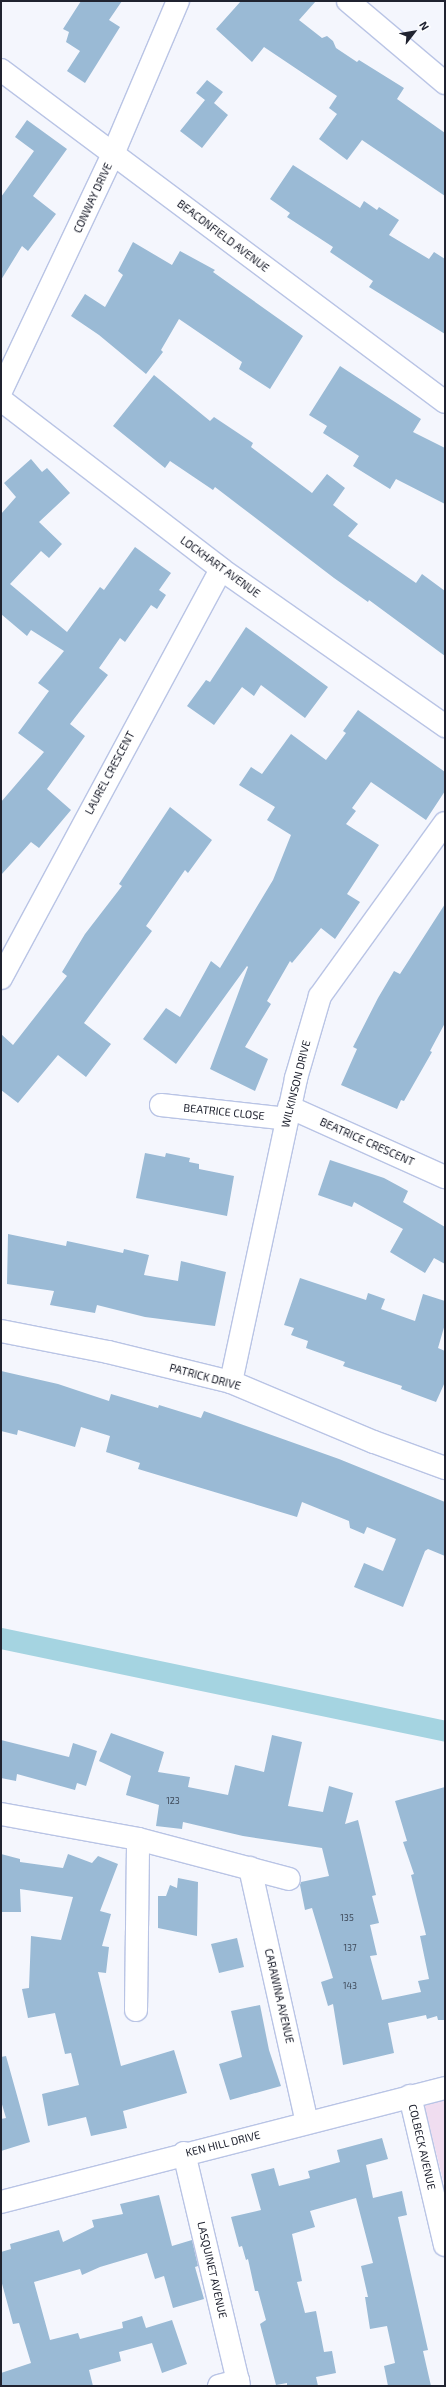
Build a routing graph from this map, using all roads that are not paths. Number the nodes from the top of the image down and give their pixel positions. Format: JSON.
{"nodes":[{"id":1,"x":178,"y":1,"type":"edge"},
{"id":2,"x":348,"y":1,"type":"edge"},
{"id":3,"x":1,"y":70,"type":"edge"},
{"id":4,"x":445,"y":83,"type":"edge"},
{"id":5,"x":113,"y":154,"type":"junction"},
{"id":6,"x":1,"y":391,"type":"edge"},
{"id":7,"x":1,"y":400,"type":"edge"},
{"id":8,"x":445,"y":402,"type":"edge"},
{"id":9,"x":221,"y":569,"type":"junction"},
{"id":10,"x":445,"y":726,"type":"edge"},
{"id":11,"x":445,"y":823,"type":"edge"},
{"id":12,"x":1,"y":978,"type":"edge"},
{"id":13,"x":161,"y":1105,"type":"dead end"},
{"id":14,"x":288,"y":1113,"type":"junction"},
{"id":15,"x":445,"y":1177,"type":"edge"},
{"id":16,"x":1,"y":1331,"type":"edge"},
{"id":17,"x":232,"y":1382,"type":"junction"},
{"id":18,"x":445,"y":1468,"type":"edge"},
{"id":19,"x":1,"y":1814,"type":"edge"},
{"id":20,"x":138,"y":1840,"type":"junction"},
{"id":21,"x":250,"y":1868,"type":"junction"},
{"id":22,"x":289,"y":1879,"type":"dead end"},
{"id":23,"x":136,"y":2010,"type":"dead end"},
{"id":24,"x":445,"y":2088,"type":"edge"},
{"id":25,"x":410,"y":2096,"type":"junction"},
{"id":26,"x":307,"y":2123,"type":"junction"},
{"id":27,"x":184,"y":2154,"type":"junction"},
{"id":28,"x":1,"y":2202,"type":"edge"},
{"id":29,"x":445,"y":2245,"type":"edge"},
{"id":30,"x":232,"y":2384,"type":"edge"}],
"edges":[{"from":1,"to":5,"type":"street","name":"CONWAY DRIVE"},
{"from":2,"to":4,"type":"street"},
{"from":3,"to":5,"type":"street","name":"BEACONFIELD AVENUE"},
{"from":5,"to":6,"type":"street","name":"CONWAY DRIVE"},
{"from":5,"to":8,"type":"street","name":"BEACONFIELD AVENUE"},
{"from":7,"to":9,"type":"street","name":"LOCKHART AVENUE"},
{"from":9,"to":10,"type":"street","name":"LOCKHART AVENUE"},
{"from":9,"to":12,"type":"street","name":"LAUREL CRESCENT"},
{"from":11,"to":14,"type":"street","name":"WILKINSON DRIVE"},
{"from":13,"to":14,"type":"street","name":"BEATRICE CLOSE"},
{"from":14,"to":15,"type":"street","name":"BEATRICE CRESCENT"},
{"from":14,"to":17,"type":"street","name":"WILKINSON DRIVE"},
{"from":16,"to":17,"type":"street","name":"PATRICK DRIVE"},
{"from":17,"to":18,"type":"street","name":"PATRICK DRIVE"},
{"from":19,"to":20,"type":"street"},
{"from":20,"to":21,"type":"street"},
{"from":20,"to":23,"type":"street"},
{"from":21,"to":22,"type":"street"},
{"from":21,"to":26,"type":"street","name":"CARAWINA AVENUE"},
{"from":24,"to":25,"type":"street","name":"KEN HILL DRIVE"},
{"from":25,"to":26,"type":"street","name":"KEN HILL DRIVE"},
{"from":25,"to":29,"type":"street","name":"COLBECK AVENUE"},
{"from":26,"to":27,"type":"street","name":"KEN HILL DRIVE"},
{"from":27,"to":28,"type":"street","name":"KEN HILL DRIVE"},
{"from":27,"to":30,"type":"street","name":"LASQUINET AVENUE"}]}
